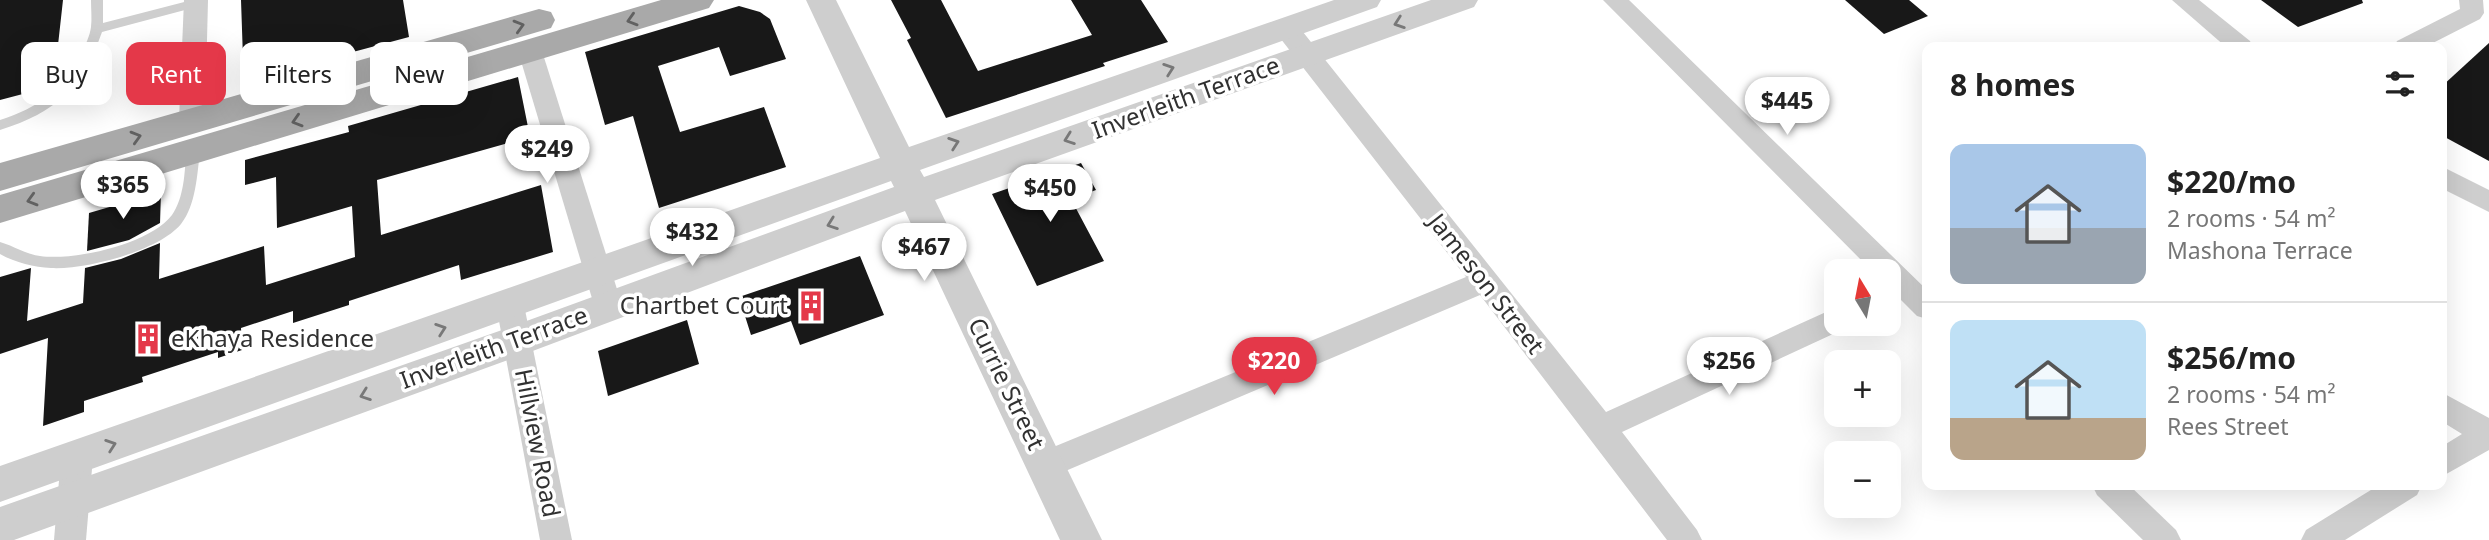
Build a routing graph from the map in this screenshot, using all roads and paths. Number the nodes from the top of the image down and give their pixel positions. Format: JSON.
{"nodes":[{"id":1,"x":97,"y":0,"type":"edge"},
{"id":2,"x":610,"y":0,"type":"edge"},
{"id":3,"x":698,"y":0,"type":"edge"},
{"id":4,"x":821,"y":0,"type":"edge"},
{"id":5,"x":1366,"y":0,"type":"edge"},
{"id":6,"x":1463,"y":0,"type":"edge"},
{"id":7,"x":1615,"y":0,"type":"edge"},
{"id":8,"x":2184,"y":0,"type":"edge"},
{"id":9,"x":196,"y":1,"type":"edge"},
{"id":10,"x":2471,"y":9,"type":"edge"},
{"id":11,"x":97,"y":29,"type":"junction"},
{"id":12,"x":1296,"y":41,"type":"junction"},
{"id":13,"x":2235,"y":42,"type":"edge"},
{"id":14,"x":2415,"y":42,"type":"edge"},
{"id":15,"x":530,"y":51,"type":"junction"},
{"id":16,"x":0,"y":125,"type":"edge"},
{"id":17,"x":192,"y":136,"type":"junction"},
{"id":18,"x":0,"y":177,"type":"edge"},
{"id":19,"x":906,"y":179,"type":"junction"},
{"id":20,"x":2447,"y":179,"type":"edge"},
{"id":21,"x":2489,"y":202,"type":"edge"},
{"id":22,"x":0,"y":209,"type":"edge"},
{"id":23,"x":0,"y":247,"type":"edge"},
{"id":24,"x":1483,"y":282,"type":"junction"},
{"id":25,"x":1907,"y":287,"type":"edge"},
{"id":26,"x":603,"y":288,"type":"junction"},
{"id":27,"x":1922,"y":303,"type":"edge"},
{"id":28,"x":510,"y":305,"type":"junction"},
{"id":29,"x":1824,"y":326,"type":"edge"},
{"id":30,"x":516,"y":341,"type":"junction"},
{"id":31,"x":2447,"y":409,"type":"edge"},
{"id":32,"x":1601,"y":428,"type":"junction"},
{"id":33,"x":2489,"y":434,"type":"edge"},
{"id":34,"x":77,"y":457,"type":"junction"},
{"id":35,"x":2447,"y":459,"type":"edge"},
{"id":36,"x":1045,"y":465,"type":"junction"},
{"id":37,"x":0,"y":484,"type":"edge"},
{"id":38,"x":2113,"y":490,"type":"edge"},
{"id":39,"x":2398,"y":490,"type":"edge"},
{"id":40,"x":72,"y":500,"type":"junction"},
{"id":41,"x":0,"y":526,"type":"edge"},
{"id":42,"x":70,"y":540,"type":"edge"},
{"id":43,"x":556,"y":540,"type":"edge"},
{"id":44,"x":1081,"y":540,"type":"edge"},
{"id":45,"x":1686,"y":540,"type":"edge"},
{"id":46,"x":2165,"y":540,"type":"edge"},
{"id":47,"x":2317,"y":540,"type":"edge"}],
"edges":[{"from":1,"to":11,"type":"lane"},
{"from":17,"to":2,"type":"main road","one_way":true},
{"from":3,"to":15,"type":"main road","one_way":true},
{"from":4,"to":19,"type":"street","name":"Currie Street"},
{"from":5,"to":12,"type":"street","name":"Inverleith Terrace"},
{"from":6,"to":12,"type":"street","name":"Inverleith Terrace","one_way":true},
{"from":7,"to":25,"type":"street"},
{"from":8,"to":13,"type":"street"},
{"from":9,"to":11,"type":"lane"},
{"from":9,"to":17,"type":"street"},
{"from":10,"to":14,"type":"street"},
{"from":11,"to":16,"type":"lane"},
{"from":12,"to":19,"type":"street","name":"Inverleith Terrace"},
{"from":12,"to":24,"type":"street","name":"Jameson Street"},
{"from":15,"to":17,"type":"main road","one_way":true},
{"from":15,"to":26,"type":"street"},
{"from":18,"to":17,"type":"main road","one_way":true},
{"from":17,"to":22,"type":"main road","one_way":true},
{"from":17,"to":23,"type":"lane"},
{"from":19,"to":26,"type":"street","name":"Inverleith Terrace"},
{"from":19,"to":36,"type":"street","name":"Currie Street"},
{"from":20,"to":21,"type":"street"},
{"from":24,"to":32,"type":"street","name":"Jameson Street"},
{"from":24,"to":36,"type":"street"},
{"from":25,"to":27,"type":"street"},
{"from":26,"to":28,"type":"street","name":"Inverleith Terrace"},
{"from":26,"to":30,"type":"street","name":"Inverleith Terrace"},
{"from":28,"to":30,"type":"street","name":"Hillview Road"},
{"from":34,"to":28,"type":"street","name":"Inverleith Terrace","one_way":true},
{"from":29,"to":32,"type":"street"},
{"from":30,"to":40,"type":"street","name":"Inverleith Terrace","one_way":true},
{"from":30,"to":43,"type":"street","name":"Hillview Road"},
{"from":31,"to":33,"type":"street"},
{"from":32,"to":45,"type":"street","name":"Jameson Street"},
{"from":33,"to":35,"type":"street"},
{"from":34,"to":37,"type":"street","name":"Inverleith Terrace"},
{"from":34,"to":40,"type":"street"},
{"from":36,"to":44,"type":"street","name":"Currie Street"},
{"from":38,"to":46,"type":"street"},
{"from":39,"to":47,"type":"street"},
{"from":40,"to":41,"type":"street","name":"Inverleith Terrace"},
{"from":40,"to":42,"type":"street"}]}
